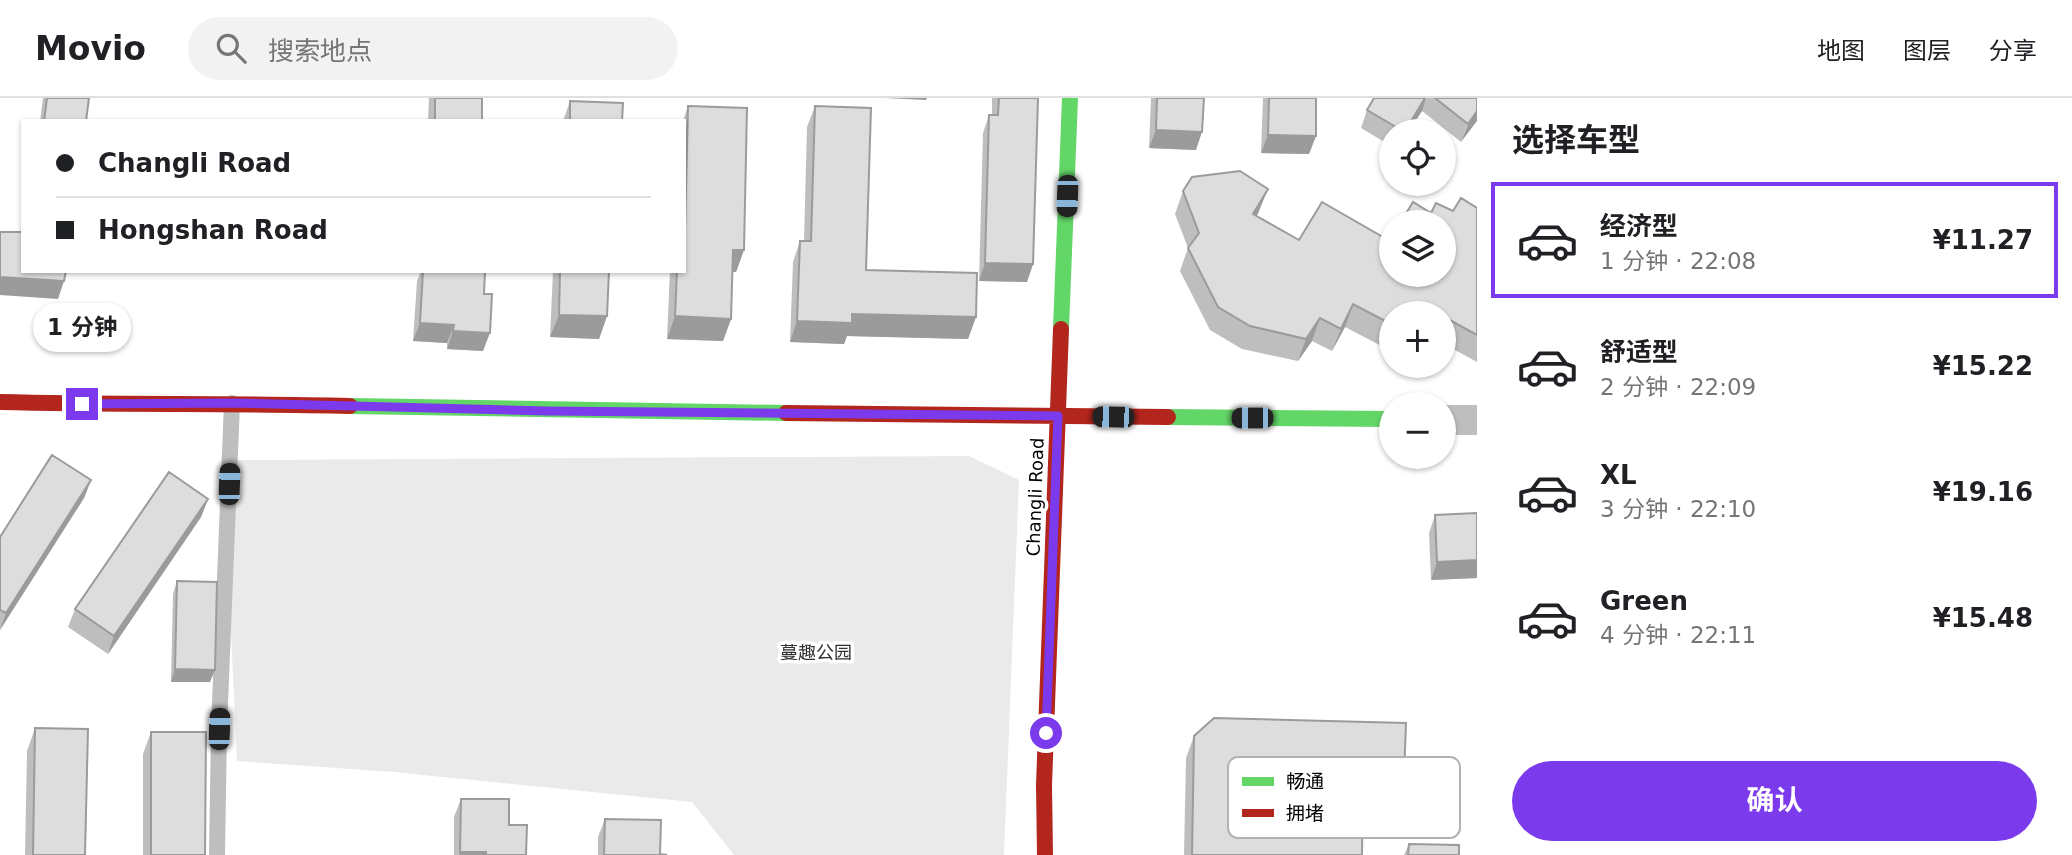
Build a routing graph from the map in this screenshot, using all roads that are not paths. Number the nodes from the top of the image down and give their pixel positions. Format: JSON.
{"nodes":[{"id":1,"x":1070,"y":98,"type":"edge"},
{"id":2,"x":0,"y":402,"type":"edge"},
{"id":3,"x":232,"y":403,"type":"junction"},
{"id":4,"x":1058,"y":416,"type":"junction"},
{"id":5,"x":1379,"y":419,"type":"edge"},
{"id":6,"x":1456,"y":420,"type":"edge"},
{"id":7,"x":1477,"y":420,"type":"edge"},
{"id":8,"x":217,"y":855,"type":"edge"},
{"id":9,"x":1045,"y":855,"type":"edge"}],
"edges":[{"from":1,"to":4,"type":"street","name":"Changli Road"},
{"from":2,"to":3,"type":"street"},
{"from":3,"to":4,"type":"street"},
{"from":3,"to":8,"type":"lane"},
{"from":4,"to":5,"type":"street"},
{"from":4,"to":9,"type":"street","name":"Changli Road"},
{"from":6,"to":7,"type":"street"}]}
